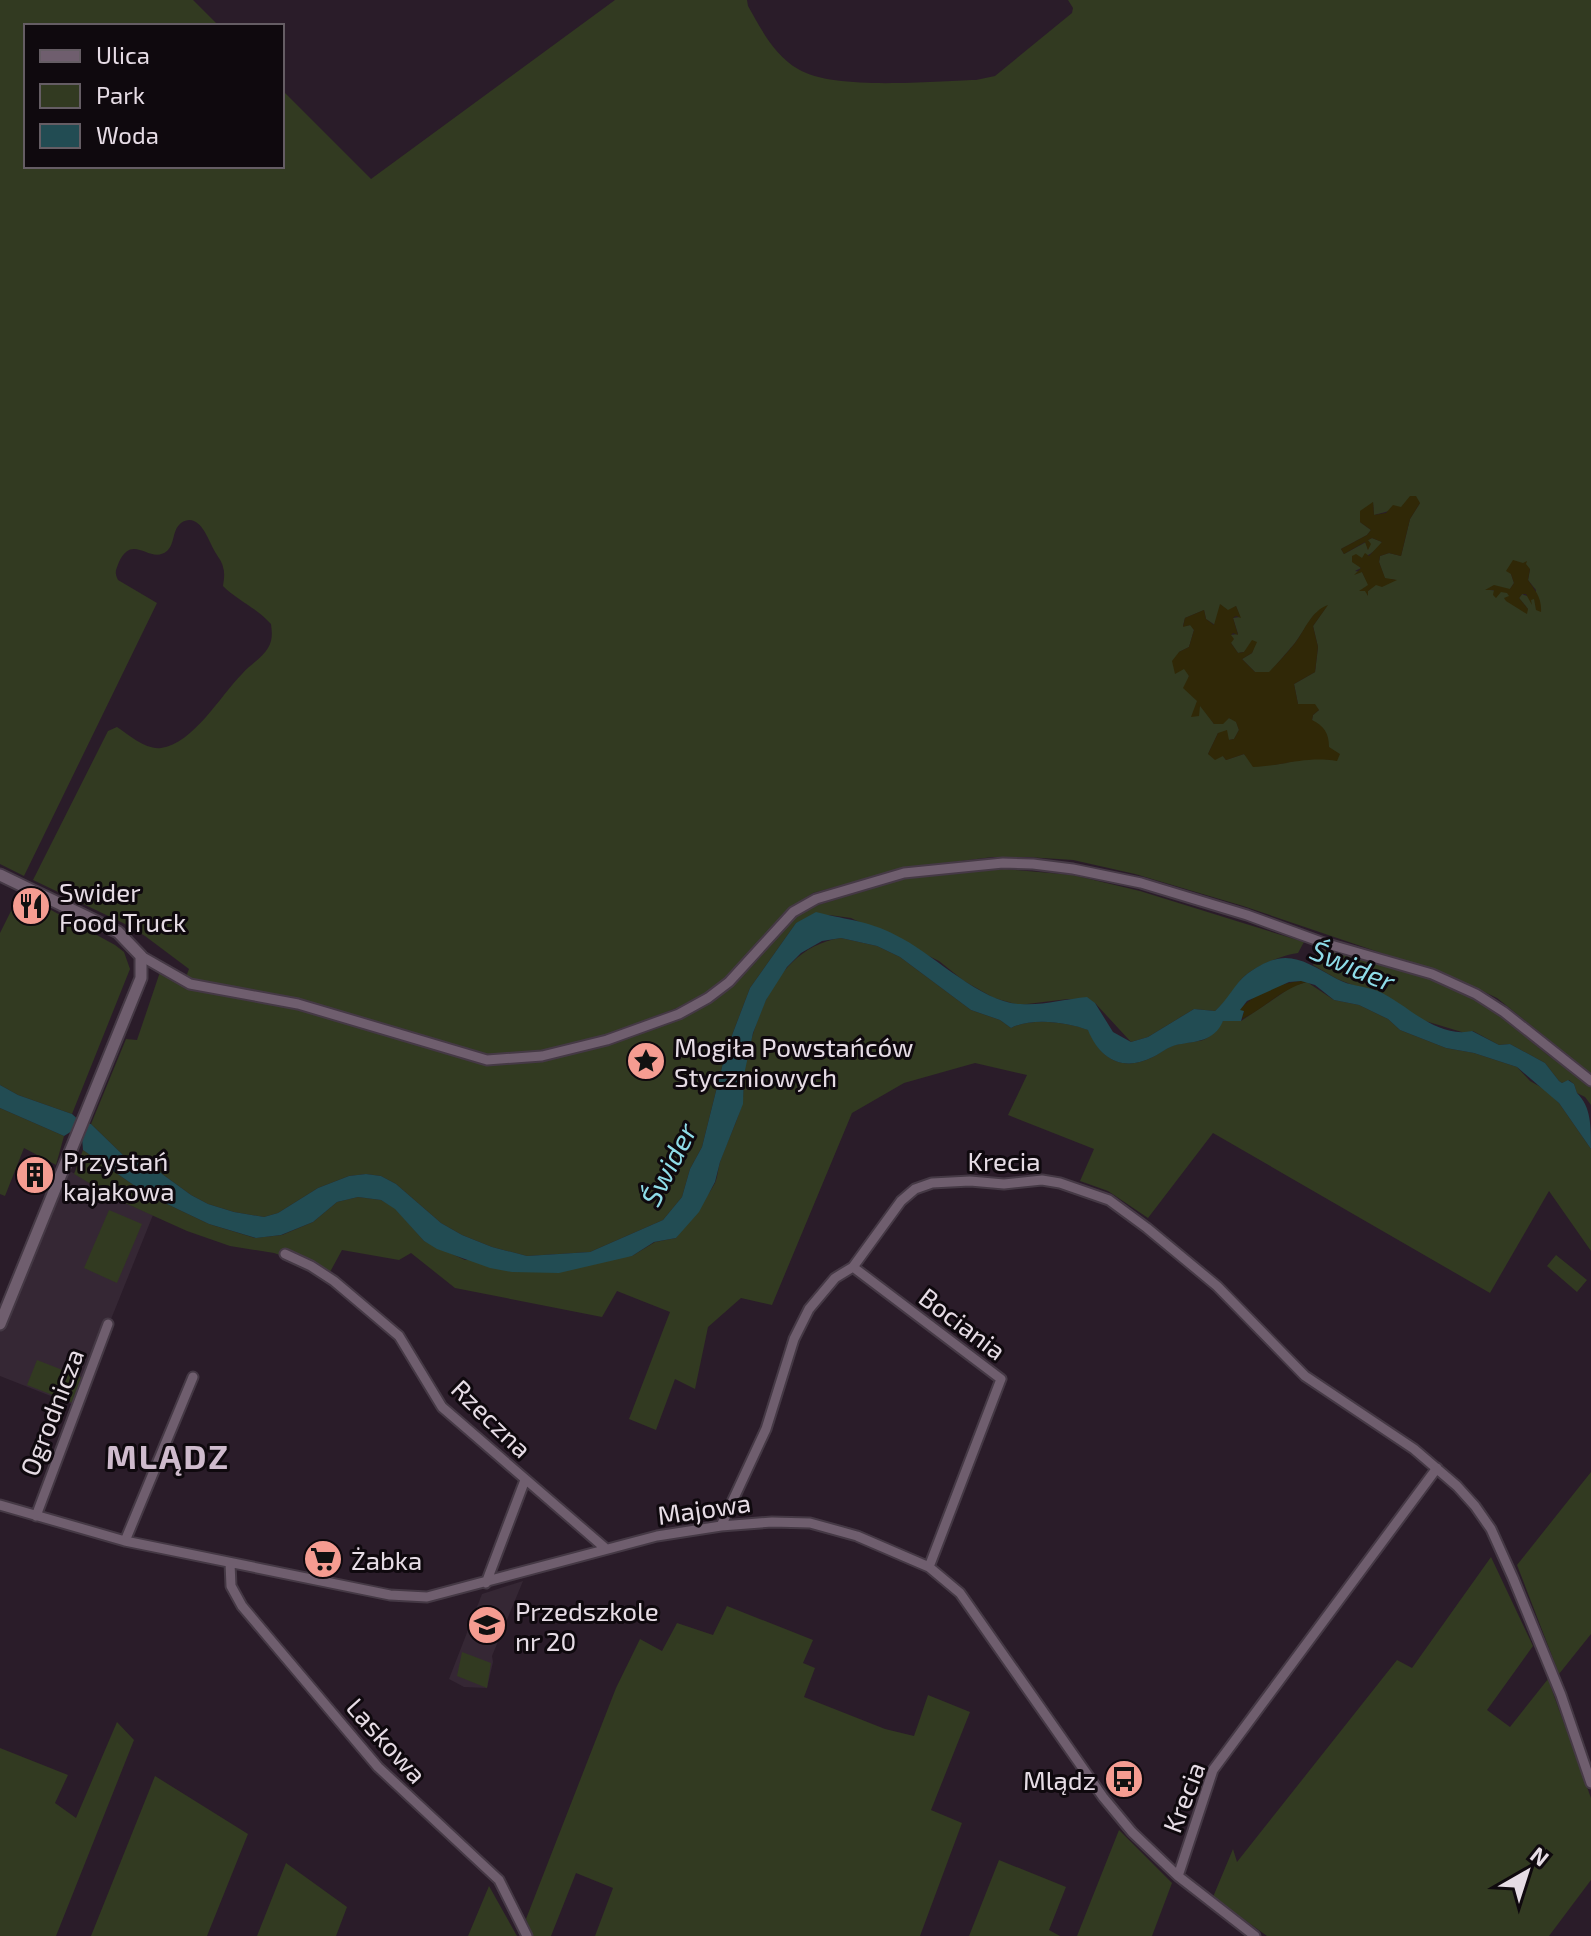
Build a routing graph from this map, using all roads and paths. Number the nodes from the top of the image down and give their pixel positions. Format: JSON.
{"nodes":[{"id":1,"x":0,"y":875,"type":"edge"},
{"id":2,"x":141,"y":956,"type":"junction"},
{"id":3,"x":1591,"y":1081,"type":"edge"},
{"id":4,"x":285,"y":1254,"type":"dead end"},
{"id":5,"x":853,"y":1267,"type":"junction"},
{"id":6,"x":0,"y":1324,"type":"edge"},
{"id":7,"x":108,"y":1324,"type":"dead end"},
{"id":8,"x":193,"y":1377,"type":"dead end"},
{"id":9,"x":1437,"y":1468,"type":"junction"},
{"id":10,"x":525,"y":1480,"type":"junction"},
{"id":11,"x":0,"y":1505,"type":"edge"},
{"id":12,"x":36,"y":1516,"type":"junction"},
{"id":13,"x":721,"y":1526,"type":"junction"},
{"id":14,"x":125,"y":1541,"type":"junction"},
{"id":15,"x":605,"y":1548,"type":"junction"},
{"id":16,"x":230,"y":1563,"type":"junction"},
{"id":17,"x":929,"y":1567,"type":"junction"},
{"id":18,"x":486,"y":1583,"type":"junction"},
{"id":19,"x":1591,"y":1783,"type":"edge"},
{"id":20,"x":1178,"y":1876,"type":"junction"},
{"id":21,"x":527,"y":1936,"type":"edge"},
{"id":22,"x":1255,"y":1936,"type":"edge"}],
"edges":[{"from":1,"to":2,"type":"street"},
{"from":2,"to":3,"type":"street"},
{"from":2,"to":6,"type":"street"},
{"from":4,"to":10,"type":"street","name":"Rzeczna"},
{"from":5,"to":9,"type":"street","name":"Krecia"},
{"from":5,"to":13,"type":"street","name":"Krecia"},
{"from":5,"to":17,"type":"street","name":"Bociania"},
{"from":7,"to":12,"type":"street","name":"Ogrodnicza"},
{"from":8,"to":14,"type":"street"},
{"from":9,"to":19,"type":"street","name":"Krecia"},
{"from":9,"to":20,"type":"street","name":"Krecia"},
{"from":10,"to":15,"type":"street","name":"Rzeczna"},
{"from":10,"to":18,"type":"street"},
{"from":11,"to":12,"type":"street","name":"Majowa"},
{"from":12,"to":14,"type":"street","name":"Majowa"},
{"from":13,"to":15,"type":"street","name":"Majowa"},
{"from":13,"to":17,"type":"street","name":"Majowa"},
{"from":14,"to":16,"type":"street","name":"Majowa"},
{"from":15,"to":18,"type":"street","name":"Majowa"},
{"from":16,"to":18,"type":"street","name":"Majowa"},
{"from":16,"to":21,"type":"street","name":"Laskowa"},
{"from":17,"to":20,"type":"street","name":"Majowa"},
{"from":20,"to":22,"type":"street","name":"Majowa"}]}
